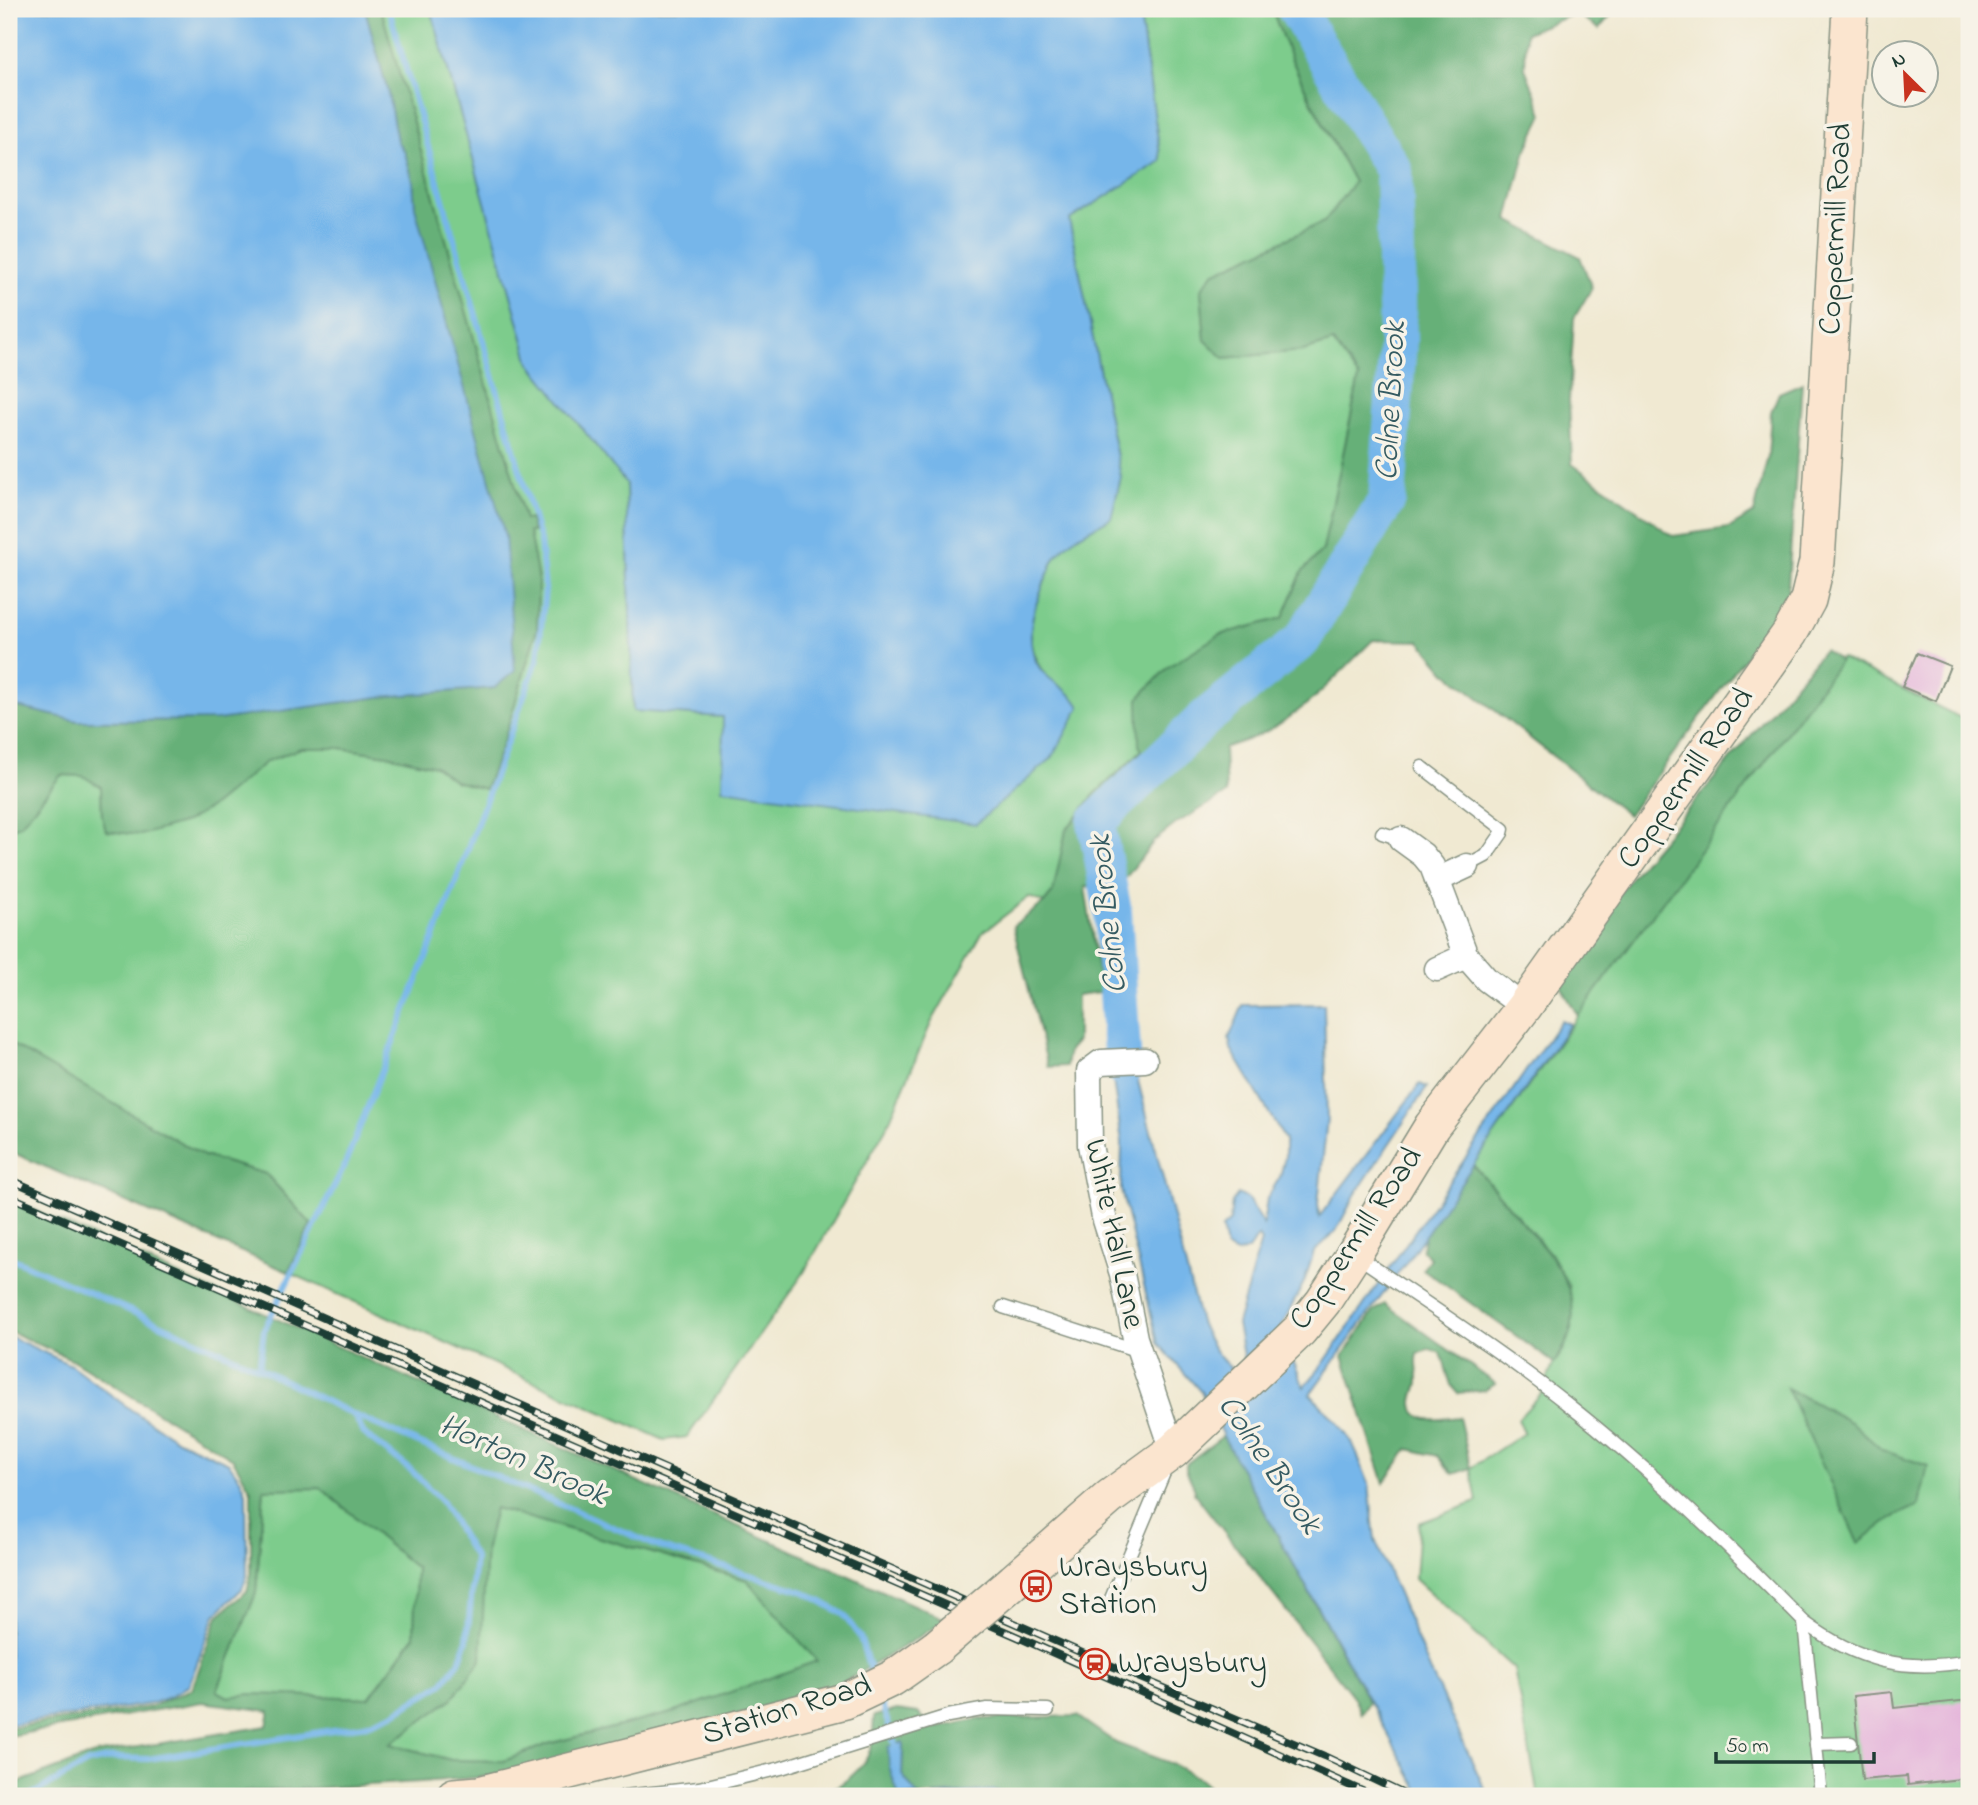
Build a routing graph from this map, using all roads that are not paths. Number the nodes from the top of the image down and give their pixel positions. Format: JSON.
{"nodes":[{"id":1,"x":1850,"y":9,"type":"edge"},
{"id":2,"x":1422,"y":767,"type":"dead end"},
{"id":3,"x":1392,"y":836,"type":"dead end"},
{"id":4,"x":1467,"y":866,"type":"joint"},
{"id":5,"x":1437,"y":880,"type":"junction"},
{"id":6,"x":1466,"y":956,"type":"junction"},
{"id":7,"x":1437,"y":969,"type":"dead end"},
{"id":8,"x":1524,"y":1007,"type":"junction"},
{"id":9,"x":1145,"y":1060,"type":"dead end"},
{"id":10,"x":1366,"y":1263,"type":"junction"},
{"id":11,"x":1003,"y":1307,"type":"dead end"},
{"id":12,"x":1139,"y":1351,"type":"junction"},
{"id":13,"x":1203,"y":1424,"type":"joint"},
{"id":14,"x":1173,"y":1451,"type":"junction"},
{"id":15,"x":1110,"y":1601,"type":"dead end"},
{"id":16,"x":1804,"y":1622,"type":"junction"},
{"id":17,"x":1969,"y":1661,"type":"edge"},
{"id":18,"x":1048,"y":1710,"type":"dead end"},
{"id":19,"x":1851,"y":1743,"type":"dead end"},
{"id":20,"x":1816,"y":1744,"type":"junction"},
{"id":21,"x":473,"y":1795,"type":"edge"},
{"id":22,"x":624,"y":1796,"type":"edge"},
{"id":23,"x":1821,"y":1796,"type":"edge"}],
"edges":[{"from":1,"to":8,"type":"street","name":"Coppermill Road"},
{"from":2,"to":4,"type":"lane"},
{"from":3,"to":5,"type":"street"},
{"from":4,"to":5,"type":"street"},
{"from":5,"to":6,"type":"street"},
{"from":6,"to":7,"type":"street"},
{"from":6,"to":8,"type":"street"},
{"from":8,"to":10,"type":"street","name":"Coppermill Road"},
{"from":9,"to":12,"type":"street","name":"White Hall Lane"},
{"from":10,"to":13,"type":"street","name":"Coppermill Road"},
{"from":10,"to":16,"type":"lane"},
{"from":11,"to":12,"type":"lane"},
{"from":12,"to":14,"type":"street","name":"White Hall Lane"},
{"from":13,"to":14,"type":"street","name":"Station Road"},
{"from":14,"to":15,"type":"lane"},
{"from":14,"to":21,"type":"street","name":"Station Road","bridge":true},
{"from":16,"to":17,"type":"lane"},
{"from":16,"to":20,"type":"lane"},
{"from":18,"to":22,"type":"lane"},
{"from":19,"to":20,"type":"lane"},
{"from":20,"to":23,"type":"lane"}]}
